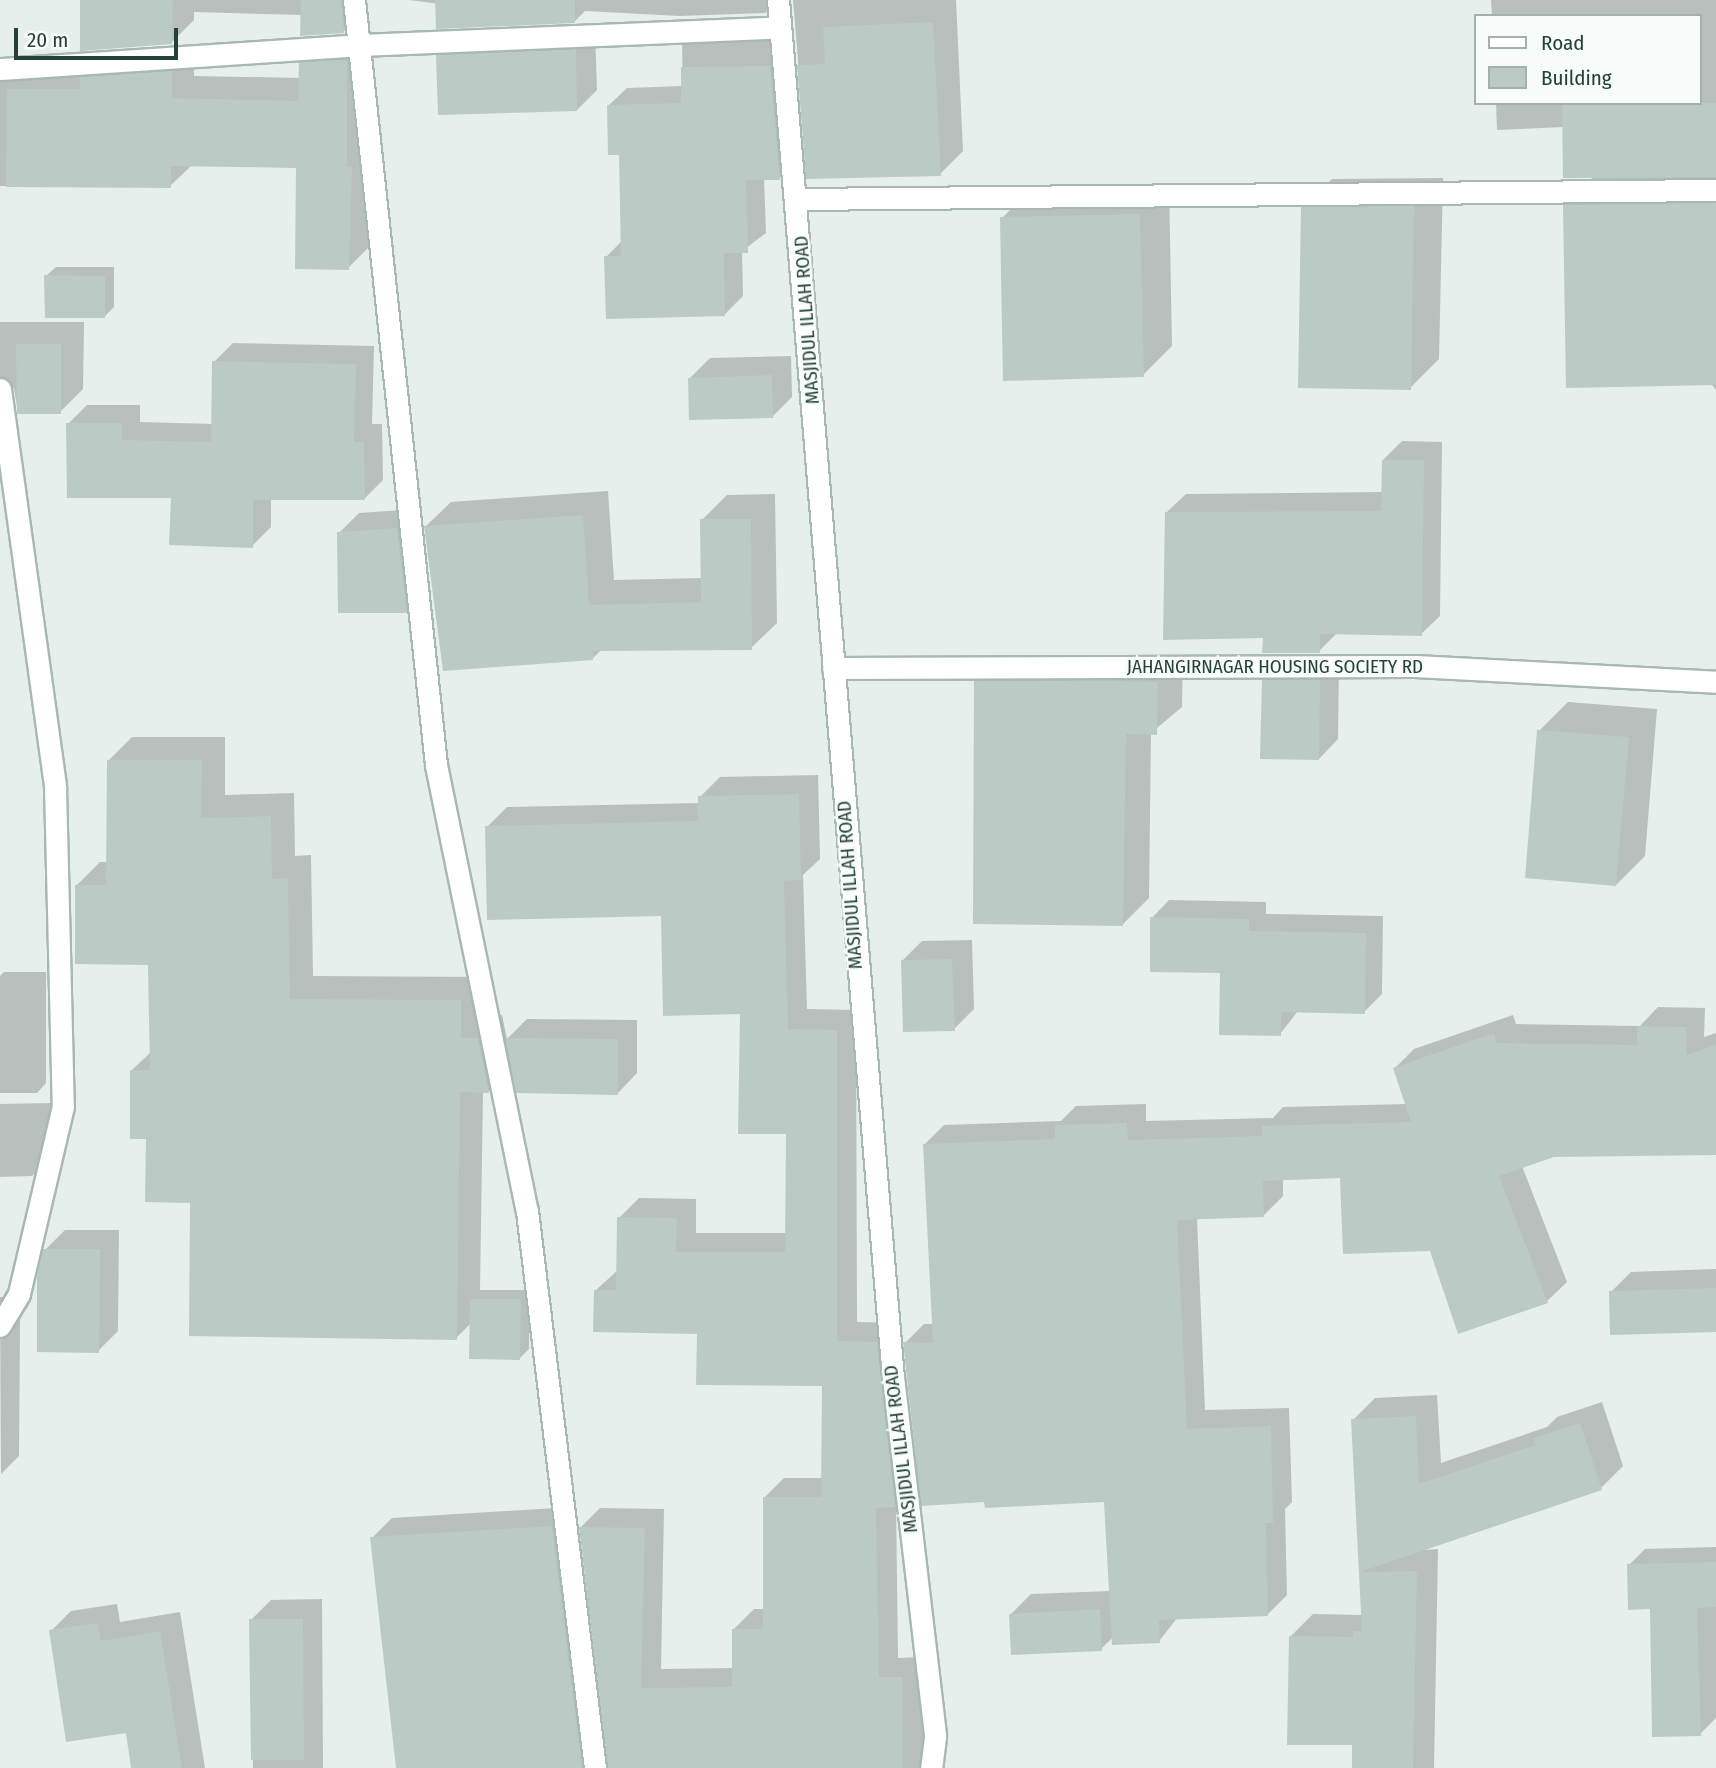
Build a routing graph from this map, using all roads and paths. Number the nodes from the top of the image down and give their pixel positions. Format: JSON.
{"nodes":[{"id":1,"x":354,"y":0,"type":"edge"},
{"id":2,"x":778,"y":0,"type":"edge"},
{"id":3,"x":780,"y":27,"type":"junction"},
{"id":4,"x":359,"y":45,"type":"junction"},
{"id":5,"x":0,"y":69,"type":"edge"},
{"id":6,"x":1716,"y":190,"type":"edge"},
{"id":7,"x":797,"y":199,"type":"junction"},
{"id":8,"x":0,"y":389,"type":"edge"},
{"id":9,"x":833,"y":668,"type":"junction"},
{"id":10,"x":1716,"y":682,"type":"edge"},
{"id":11,"x":0,"y":1326,"type":"edge"},
{"id":12,"x":595,"y":1768,"type":"edge"},
{"id":13,"x":931,"y":1768,"type":"edge"}],
"edges":[{"from":1,"to":4,"type":"street"},
{"from":2,"to":3,"type":"street","name":"MASJIDUL ILLAH ROAD"},
{"from":3,"to":4,"type":"street"},
{"from":3,"to":7,"type":"street","name":"MASJIDUL ILLAH ROAD"},
{"from":4,"to":5,"type":"street"},
{"from":4,"to":12,"type":"street"},
{"from":6,"to":7,"type":"street"},
{"from":7,"to":9,"type":"street","name":"MASJIDUL ILLAH ROAD"},
{"from":8,"to":11,"type":"street"},
{"from":9,"to":10,"type":"street","name":"JAHANGIRNAGAR HOUSING SOCIETY RD"},
{"from":9,"to":13,"type":"street","name":"MASJIDUL ILLAH ROAD"}]}
